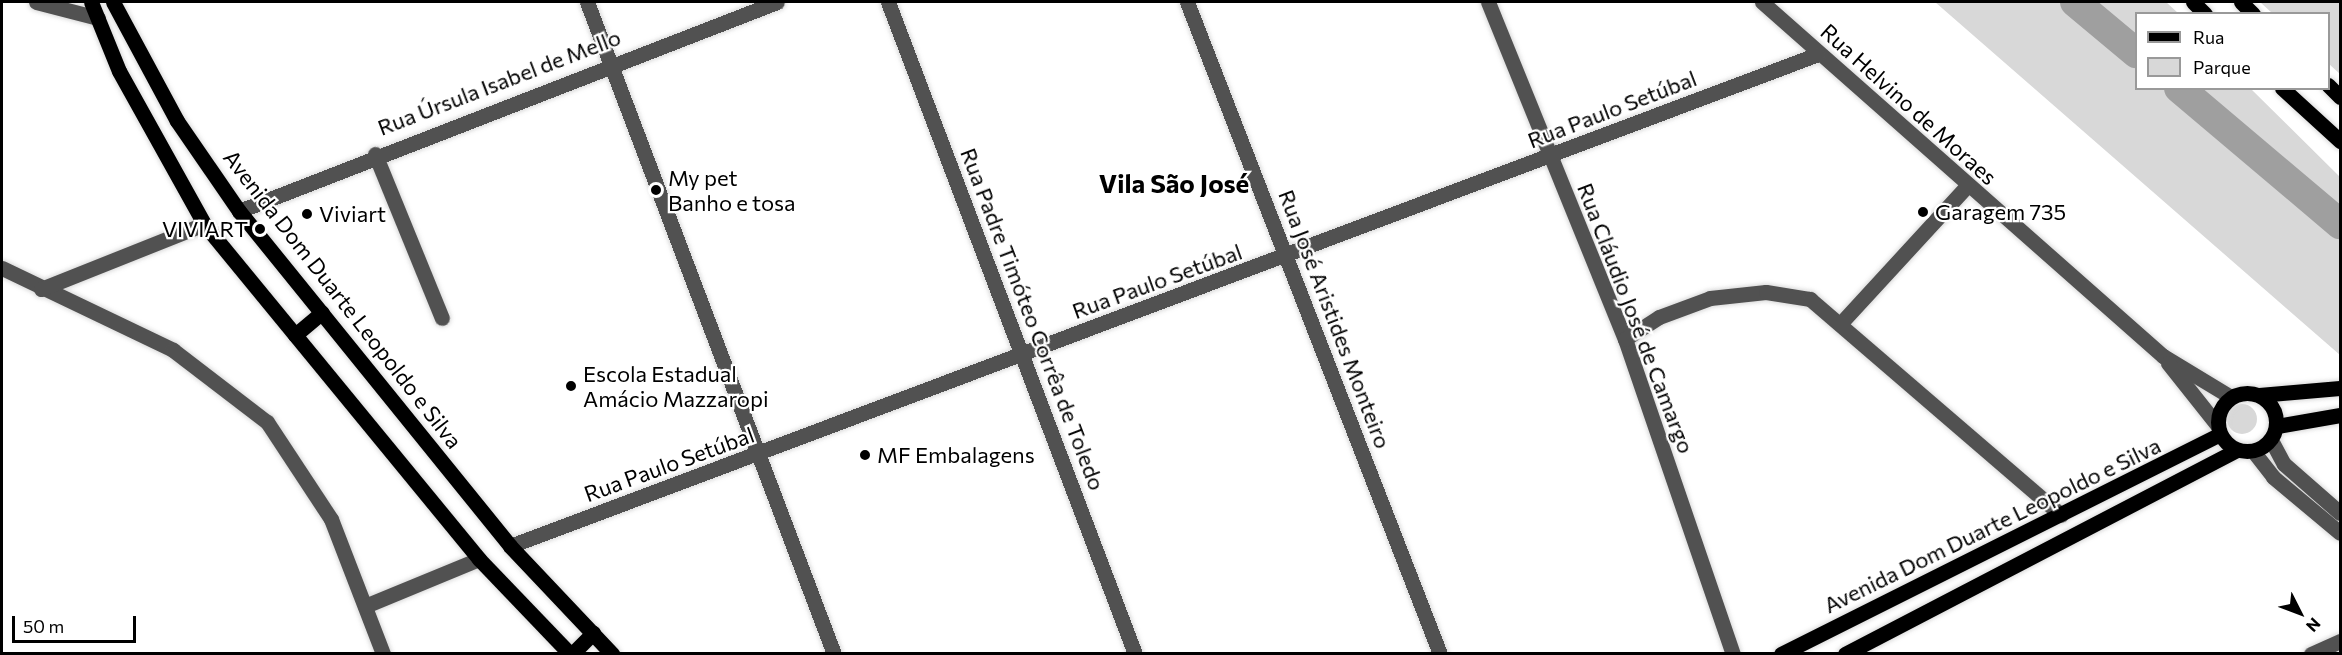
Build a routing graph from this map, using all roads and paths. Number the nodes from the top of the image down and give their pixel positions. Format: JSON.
{"nodes":[{"id":1,"x":36,"y":2,"type":"edge"},
{"id":2,"x":91,"y":2,"type":"edge"},
{"id":3,"x":587,"y":2,"type":"edge"},
{"id":4,"x":777,"y":2,"type":"edge"},
{"id":5,"x":888,"y":2,"type":"edge"},
{"id":6,"x":1187,"y":2,"type":"edge"},
{"id":7,"x":1488,"y":2,"type":"edge"},
{"id":8,"x":1762,"y":2,"type":"edge"},
{"id":9,"x":115,"y":3,"type":"edge"},
{"id":10,"x":98,"y":18,"type":"junction"},
{"id":11,"x":1818,"y":54,"type":"junction"},
{"id":12,"x":610,"y":63,"type":"junction"},
{"id":13,"x":2284,"y":90,"type":"edge"},
{"id":14,"x":177,"y":121,"type":"junction"},
{"id":15,"x":153,"y":134,"type":"junction"},
{"id":16,"x":2340,"y":141,"type":"edge"},
{"id":17,"x":375,"y":154,"type":"junction"},
{"id":18,"x":1550,"y":156,"type":"junction"},
{"id":19,"x":1966,"y":186,"type":"junction"},
{"id":20,"x":239,"y":211,"type":"junction"},
{"id":21,"x":204,"y":224,"type":"junction"},
{"id":22,"x":1287,"y":257,"type":"junction"},
{"id":23,"x":2,"y":268,"type":"edge"},
{"id":24,"x":41,"y":289,"type":"junction"},
{"id":25,"x":321,"y":312,"type":"junction"},
{"id":26,"x":442,"y":318,"type":"dead end"},
{"id":27,"x":1840,"y":324,"type":"junction"},
{"id":28,"x":295,"y":335,"type":"junction"},
{"id":29,"x":1625,"y":339,"type":"junction"},
{"id":30,"x":1023,"y":355,"type":"junction"},
{"id":31,"x":2163,"y":356,"type":"junction"},
{"id":32,"x":2340,"y":388,"type":"edge"},
{"id":33,"x":2259,"y":395,"type":"junction"},
{"id":34,"x":2231,"y":397,"type":"junction"},
{"id":35,"x":2340,"y":415,"type":"edge"},
{"id":36,"x":2219,"y":430,"type":"junction"},
{"id":37,"x":2274,"y":433,"type":"junction"},
{"id":38,"x":2237,"y":450,"type":"junction"},
{"id":39,"x":2253,"y":451,"type":"junction"},
{"id":40,"x":758,"y":456,"type":"junction"},
{"id":41,"x":2340,"y":513,"type":"edge"},
{"id":42,"x":2061,"y":515,"type":"junction"},
{"id":43,"x":2340,"y":532,"type":"edge"},
{"id":44,"x":2072,"y":537,"type":"junction"},
{"id":45,"x":510,"y":546,"type":"junction"},
{"id":46,"x":479,"y":559,"type":"junction"},
{"id":47,"x":365,"y":606,"type":"junction"},
{"id":48,"x":593,"y":633,"type":"junction"},
{"id":49,"x":2340,"y":641,"type":"edge"},
{"id":50,"x":383,"y":654,"type":"edge"},
{"id":51,"x":571,"y":654,"type":"edge"},
{"id":52,"x":612,"y":654,"type":"edge"},
{"id":53,"x":834,"y":654,"type":"edge"},
{"id":54,"x":1135,"y":654,"type":"edge"},
{"id":55,"x":1440,"y":654,"type":"edge"},
{"id":56,"x":1733,"y":654,"type":"edge"},
{"id":57,"x":1781,"y":654,"type":"edge"},
{"id":58,"x":1845,"y":654,"type":"edge"},
{"id":59,"x":2311,"y":654,"type":"edge"}],
"edges":[{"from":1,"to":10,"type":"street"},
{"from":2,"to":10,"type":"main road"},
{"from":3,"to":12,"type":"street"},
{"from":4,"to":12,"type":"street","name":"Rua Úrsula Isabel de Mello"},
{"from":5,"to":30,"type":"street","name":"Rua Padre Timóteo Corrêa de Toledo"},
{"from":6,"to":22,"type":"street","name":"Rua José Aristides Monteiro"},
{"from":7,"to":18,"type":"street","name":"Rua Cláudio José de Camargo"},
{"from":8,"to":11,"type":"street","name":"Rua Helvino de Moraes"},
{"from":9,"to":14,"type":"main road","name":"Avenida Dom Duarte Leopoldo e Silva"},
{"from":10,"to":15,"type":"main road"},
{"from":11,"to":18,"type":"street","name":"Rua Paulo Setúbal"},
{"from":11,"to":19,"type":"street","name":"Rua Helvino de Moraes"},
{"from":12,"to":17,"type":"street","name":"Rua Úrsula Isabel de Mello"},
{"from":12,"to":40,"type":"street"},
{"from":13,"to":16,"type":"main road"},
{"from":14,"to":15,"type":"main road"},
{"from":14,"to":20,"type":"main road","name":"Avenida Dom Duarte Leopoldo e Silva"},
{"from":15,"to":21,"type":"main road"},
{"from":17,"to":20,"type":"street","name":"Rua Úrsula Isabel de Mello"},
{"from":17,"to":26,"type":"street"},
{"from":18,"to":22,"type":"street","name":"Rua Paulo Setúbal"},
{"from":18,"to":29,"type":"street","name":"Rua Cláudio José de Camargo"},
{"from":19,"to":27,"type":"street"},
{"from":19,"to":31,"type":"street","name":"Rua Helvino de Moraes"},
{"from":20,"to":25,"type":"main road","name":"Avenida Dom Duarte Leopoldo e Silva"},
{"from":21,"to":24,"type":"street"},
{"from":21,"to":28,"type":"main road"},
{"from":22,"to":30,"type":"street","name":"Rua Paulo Setúbal"},
{"from":22,"to":55,"type":"street","name":"Rua José Aristides Monteiro"},
{"from":23,"to":24,"type":"street"},
{"from":24,"to":47,"type":"street"},
{"from":25,"to":28,"type":"main road"},
{"from":25,"to":45,"type":"main road","name":"Avenida Dom Duarte Leopoldo e Silva"},
{"from":27,"to":29,"type":"street"},
{"from":27,"to":42,"type":"street"},
{"from":28,"to":46,"type":"main road"},
{"from":29,"to":56,"type":"street","name":"Rua Cláudio José de Camargo"},
{"from":30,"to":40,"type":"street","name":"Rua Paulo Setúbal"},
{"from":30,"to":54,"type":"street","name":"Rua Padre Timóteo Corrêa de Toledo"},
{"from":31,"to":34,"type":"street","name":"Rua Helvino de Moraes"},
{"from":31,"to":36,"type":"street","name":"Rua Helvino de Moraes"},
{"from":32,"to":33,"type":"main road"},
{"from":33,"to":34,"type":"main road"},
{"from":33,"to":37,"type":"main road"},
{"from":34,"to":36,"type":"main road"},
{"from":35,"to":37,"type":"main road"},
{"from":36,"to":38,"type":"main road"},
{"from":36,"to":42,"type":"main road","name":"Avenida Dom Duarte Leopoldo e Silva"},
{"from":37,"to":39,"type":"main road"},
{"from":37,"to":41,"type":"street"},
{"from":38,"to":39,"type":"main road"},
{"from":38,"to":44,"type":"main road","name":"Avenida Dom Duarte Leopoldo e Silva"},
{"from":39,"to":43,"type":"street"},
{"from":40,"to":45,"type":"street","name":"Rua Paulo Setúbal"},
{"from":40,"to":53,"type":"street"},
{"from":42,"to":44,"type":"main road"},
{"from":42,"to":57,"type":"main road","name":"Avenida Dom Duarte Leopoldo e Silva"},
{"from":44,"to":58,"type":"main road","name":"Avenida Dom Duarte Leopoldo e Silva"},
{"from":45,"to":48,"type":"main road","name":"Avenida Dom Duarte Leopoldo e Silva"},
{"from":46,"to":47,"type":"street"},
{"from":46,"to":51,"type":"main road"},
{"from":47,"to":50,"type":"street"},
{"from":48,"to":51,"type":"main road"},
{"from":48,"to":52,"type":"main road","name":"Avenida Dom Duarte Leopoldo e Silva"},
{"from":49,"to":59,"type":"street"}]}
